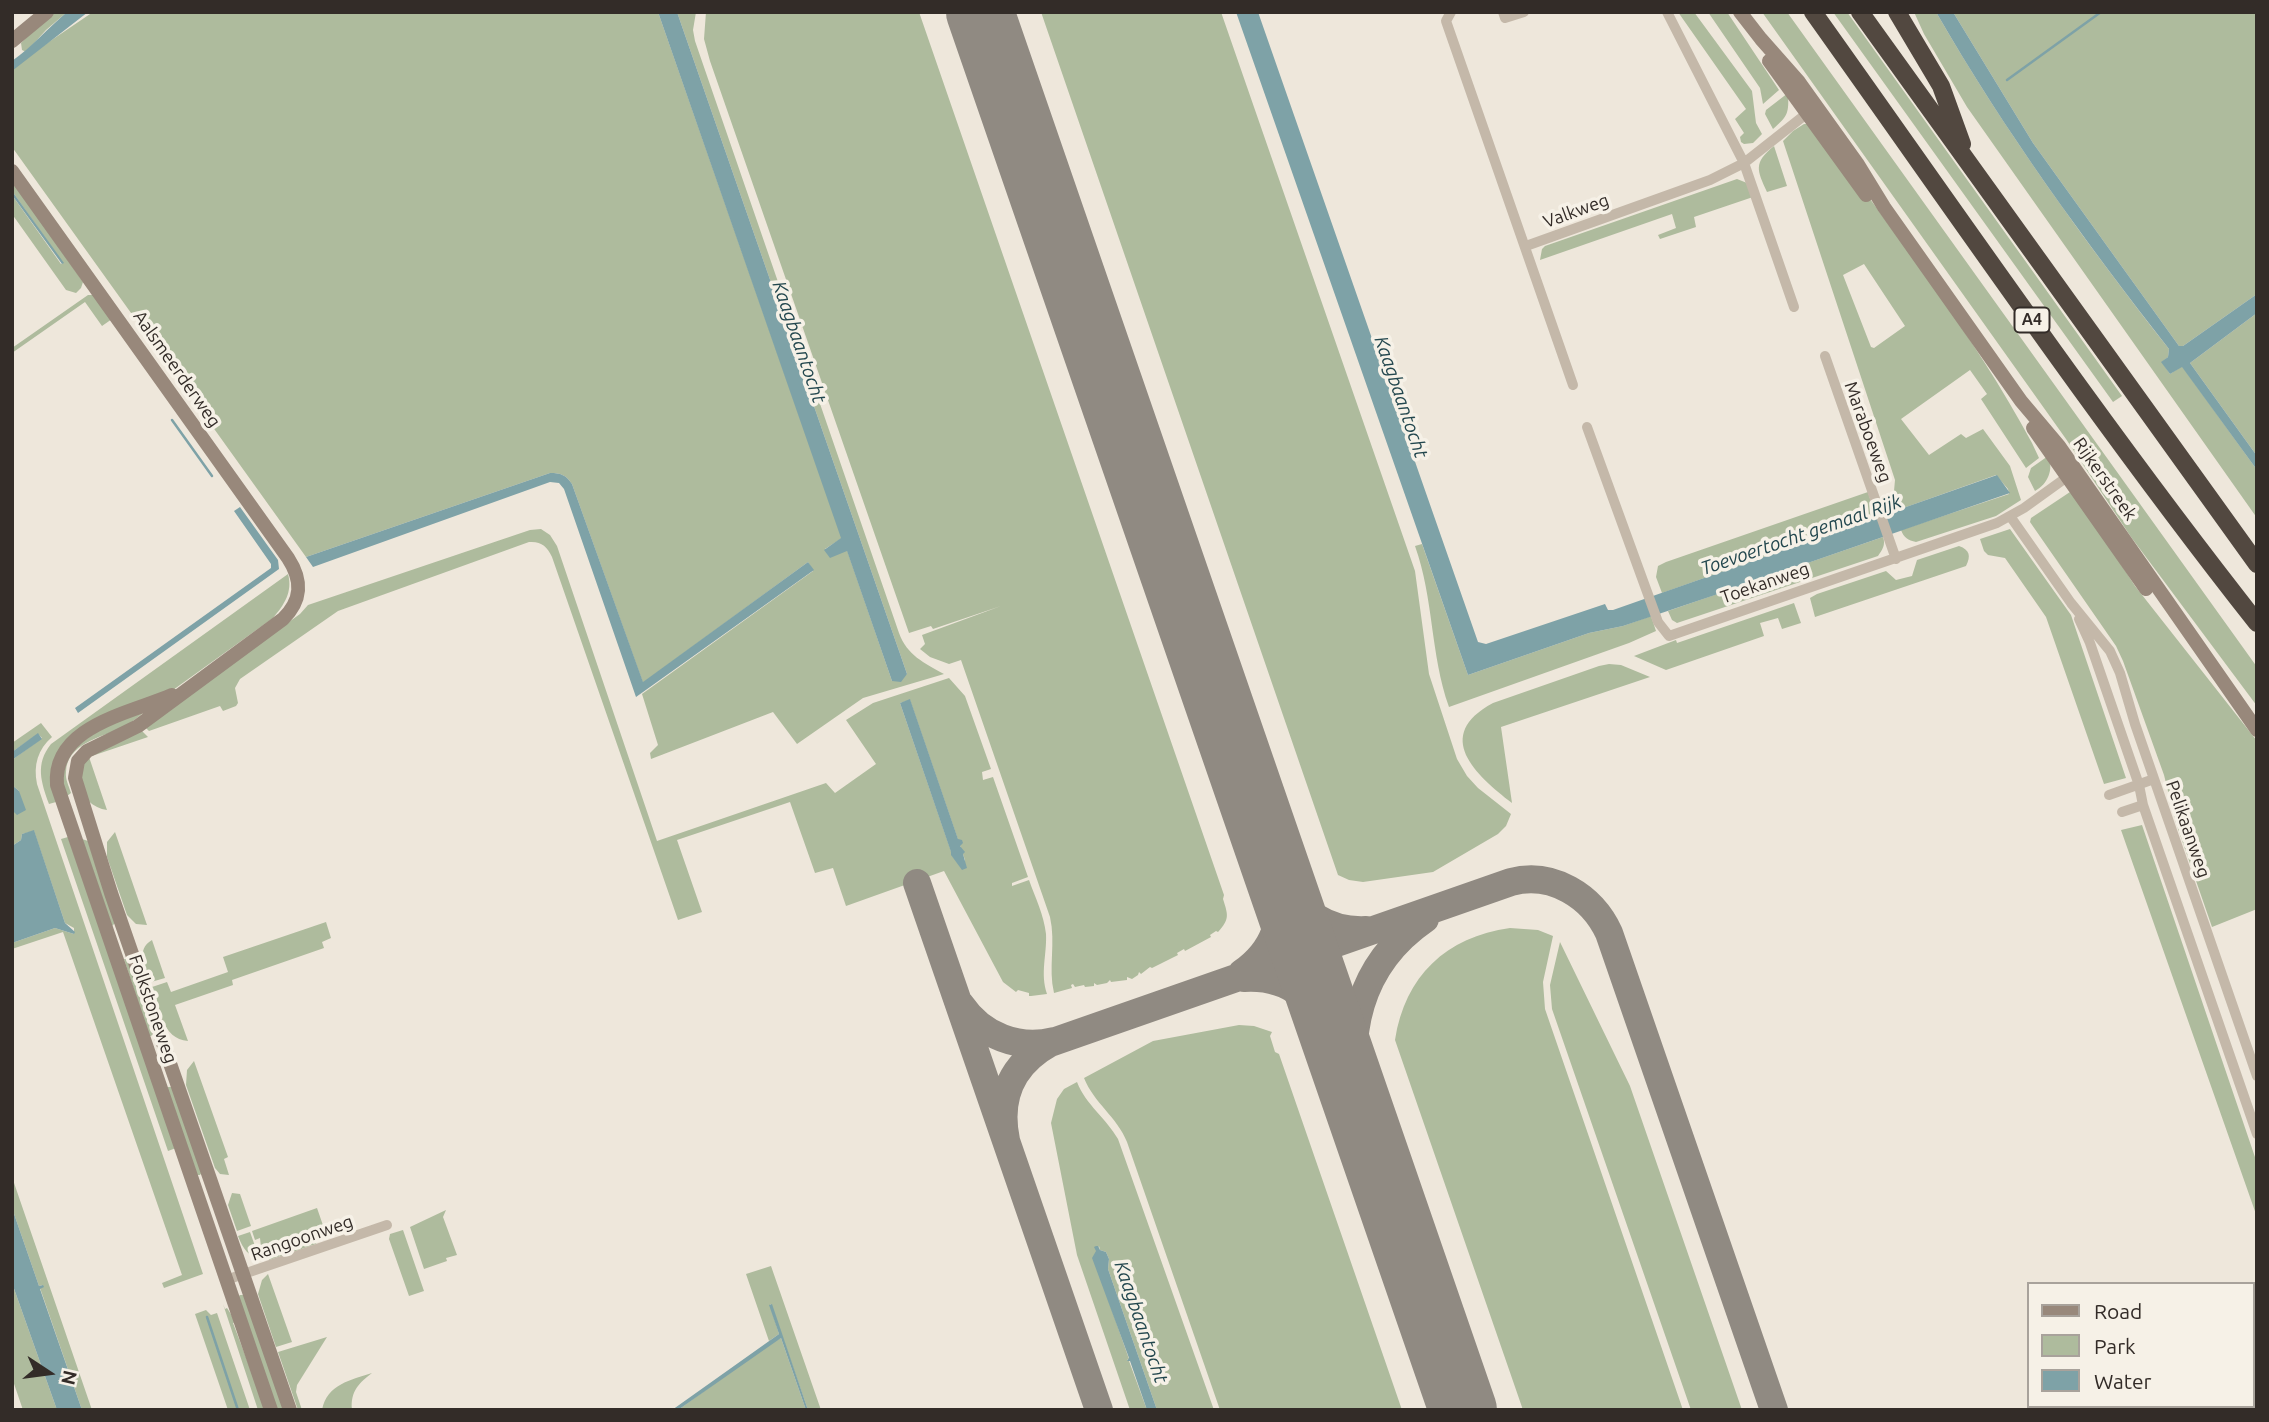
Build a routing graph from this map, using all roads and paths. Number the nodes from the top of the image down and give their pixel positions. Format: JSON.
{"nodes":[{"id":1,"x":36,"y":12,"type":"edge"},
{"id":2,"x":47,"y":12,"type":"edge"},
{"id":3,"x":1451,"y":12,"type":"edge"},
{"id":4,"x":1503,"y":12,"type":"edge"},
{"id":5,"x":1524,"y":12,"type":"edge"},
{"id":6,"x":1667,"y":12,"type":"edge"},
{"id":7,"x":1733,"y":12,"type":"edge"},
{"id":8,"x":1740,"y":12,"type":"edge"},
{"id":9,"x":1813,"y":12,"type":"edge"},
{"id":10,"x":1860,"y":12,"type":"edge"},
{"id":11,"x":1899,"y":15,"type":"edge"},
{"id":12,"x":12,"y":29,"type":"edge"},
{"id":13,"x":12,"y":41,"type":"edge"},
{"id":14,"x":1812,"y":110,"type":"junction"},
{"id":15,"x":1744,"y":163,"type":"junction"},
{"id":16,"x":1971,"y":167,"type":"junction"},
{"id":17,"x":12,"y":171,"type":"edge"},
{"id":18,"x":1526,"y":246,"type":"junction"},
{"id":19,"x":1794,"y":307,"type":"dead end"},
{"id":20,"x":1825,"y":356,"type":"dead end"},
{"id":21,"x":1573,"y":385,"type":"dead end"},
{"id":22,"x":1587,"y":427,"type":"dead end"},
{"id":23,"x":2071,"y":474,"type":"junction"},
{"id":24,"x":2010,"y":516,"type":"junction"},
{"id":25,"x":1896,"y":559,"type":"junction"},
{"id":26,"x":2257,"y":564,"type":"edge"},
{"id":27,"x":299,"y":593,"type":"joint"},
{"id":28,"x":2071,"y":603,"type":"junction"},
{"id":29,"x":2257,"y":622,"type":"edge"},
{"id":30,"x":186,"y":689,"type":"junction"},
{"id":31,"x":2257,"y":730,"type":"edge"},
{"id":32,"x":2154,"y":779,"type":"junction"},
{"id":33,"x":2139,"y":785,"type":"junction"},
{"id":34,"x":2109,"y":795,"type":"dead end"},
{"id":35,"x":2143,"y":805,"type":"junction"},
{"id":36,"x":2122,"y":812,"type":"dead end"},
{"id":37,"x":2207,"y":931,"type":"junction"},
{"id":38,"x":2189,"y":938,"type":"junction"},
{"id":39,"x":2257,"y":1076,"type":"edge"},
{"id":40,"x":2253,"y":1112,"type":"edge"},
{"id":41,"x":2257,"y":1134,"type":"edge"},
{"id":42,"x":387,"y":1225,"type":"dead end"},
{"id":43,"x":243,"y":1275,"type":"junction"},
{"id":44,"x":226,"y":1280,"type":"junction"},
{"id":45,"x":271,"y":1410,"type":"edge"},
{"id":46,"x":289,"y":1410,"type":"edge"}],
"edges":[{"from":1,"to":12,"type":"street"},
{"from":2,"to":13,"type":"street"},
{"from":3,"to":18,"type":"street","name":"Valkweg"},
{"from":4,"to":5,"type":"street"},
{"from":6,"to":15,"type":"street"},
{"from":7,"to":14,"type":"street","name":"Rijkerstreek"},
{"from":8,"to":14,"type":"street","name":"Rijkerstreek"},
{"from":9,"to":29,"type":"highway","number":"A4"},
{"from":10,"to":16,"type":"highway","number":"A4"},
{"from":11,"to":16,"type":"highway","number":"A4"},
{"from":14,"to":15,"type":"street","name":"Valkweg"},
{"from":14,"to":23,"type":"street","name":"Rijkerstreek"},
{"from":15,"to":18,"type":"street","name":"Valkweg"},
{"from":15,"to":19,"type":"street"},
{"from":16,"to":26,"type":"highway","number":"A4"},
{"from":17,"to":27,"type":"street","name":"Aalsmeerderweg"},
{"from":18,"to":21,"type":"street"},
{"from":20,"to":25,"type":"street","name":"Maraboeweg"},
{"from":22,"to":25,"type":"street","name":"Toekanweg"},
{"from":23,"to":24,"type":"street","name":"Toekanweg"},
{"from":23,"to":31,"type":"street","name":"Rijkerstreek"},
{"from":24,"to":25,"type":"street","name":"Toekanweg"},
{"from":24,"to":28,"type":"street","name":"Pelikaanweg"},
{"from":27,"to":30,"type":"street","name":"Folkstoneweg"},
{"from":28,"to":32,"type":"street","name":"Pelikaanweg"},
{"from":28,"to":33,"type":"street","name":"Pelikaanweg"},
{"from":30,"to":43,"type":"street","name":"Folkstoneweg"},
{"from":30,"to":44,"type":"street","name":"Folkstoneweg"},
{"from":32,"to":33,"type":"street"},
{"from":32,"to":37,"type":"street","name":"Pelikaanweg"},
{"from":33,"to":34,"type":"street","name":"Pelikaanweg"},
{"from":33,"to":35,"type":"street","name":"Pelikaanweg"},
{"from":35,"to":36,"type":"street","name":"Pelikaanweg"},
{"from":35,"to":38,"type":"street","name":"Pelikaanweg"},
{"from":37,"to":38,"type":"street"},
{"from":37,"to":39,"type":"street","name":"Pelikaanweg"},
{"from":38,"to":40,"type":"street","name":"Pelikaanweg"},
{"from":40,"to":41,"type":"street","name":"Pelikaanweg"},
{"from":42,"to":43,"type":"street","name":"Rangoonweg"},
{"from":43,"to":44,"type":"street","name":"Rangoonweg"},
{"from":43,"to":46,"type":"street","name":"Folkstoneweg"},
{"from":44,"to":45,"type":"street","name":"Folkstoneweg"}]}
